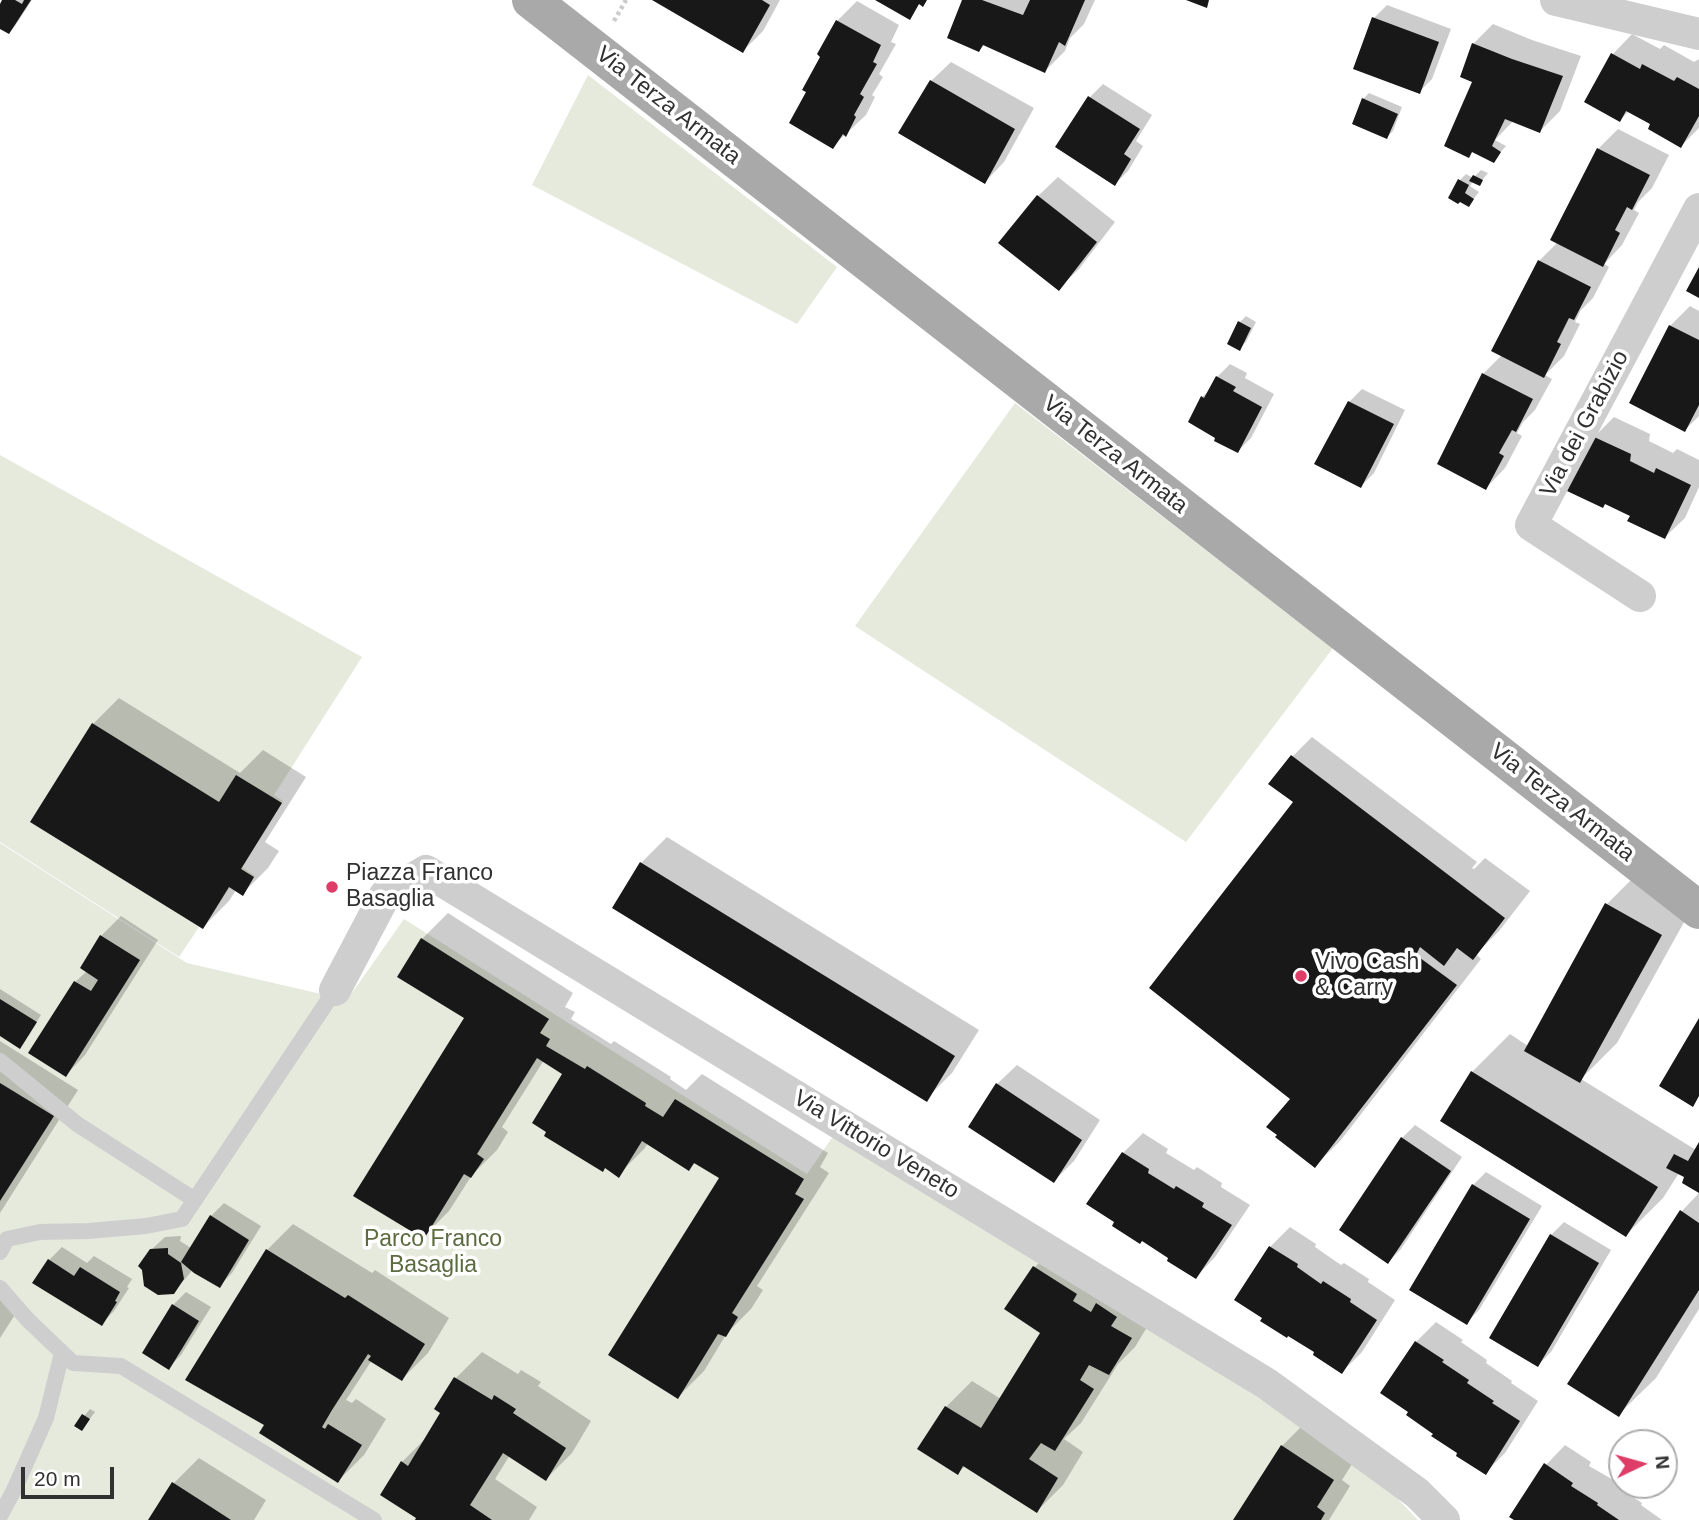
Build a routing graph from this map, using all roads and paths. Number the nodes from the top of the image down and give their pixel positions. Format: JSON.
{"nodes":[{"id":1,"x":531,"y":0,"type":"edge"},
{"id":2,"x":1556,"y":0,"type":"edge"},
{"id":3,"x":1699,"y":34,"type":"edge"},
{"id":4,"x":1699,"y":209,"type":"edge"},
{"id":5,"x":1640,"y":596,"type":"dead end"},
{"id":6,"x":1699,"y":910,"type":"edge"},
{"id":7,"x":335,"y":990,"type":"joint"},
{"id":8,"x":0,"y":1061,"type":"edge"},
{"id":9,"x":195,"y":1200,"type":"junction"},
{"id":10,"x":0,"y":1252,"type":"edge"},
{"id":11,"x":0,"y":1288,"type":"edge"},
{"id":12,"x":62,"y":1353,"type":"junction"},
{"id":13,"x":0,"y":1516,"type":"edge"},
{"id":14,"x":374,"y":1520,"type":"edge"},
{"id":15,"x":1444,"y":1520,"type":"edge"}],
"edges":[{"from":1,"to":6,"type":"main road","name":"Via Terza Armata"},
{"from":2,"to":3,"type":"street"},
{"from":4,"to":5,"type":"street","name":"Via dei Grabizio"},
{"from":7,"to":9,"type":"lane"},
{"from":7,"to":15,"type":"street","name":"Via Vittorio Veneto"},
{"from":8,"to":9,"type":"lane"},
{"from":9,"to":10,"type":"lane"},
{"from":11,"to":12,"type":"lane"},
{"from":12,"to":13,"type":"lane"},
{"from":12,"to":14,"type":"lane"}]}
